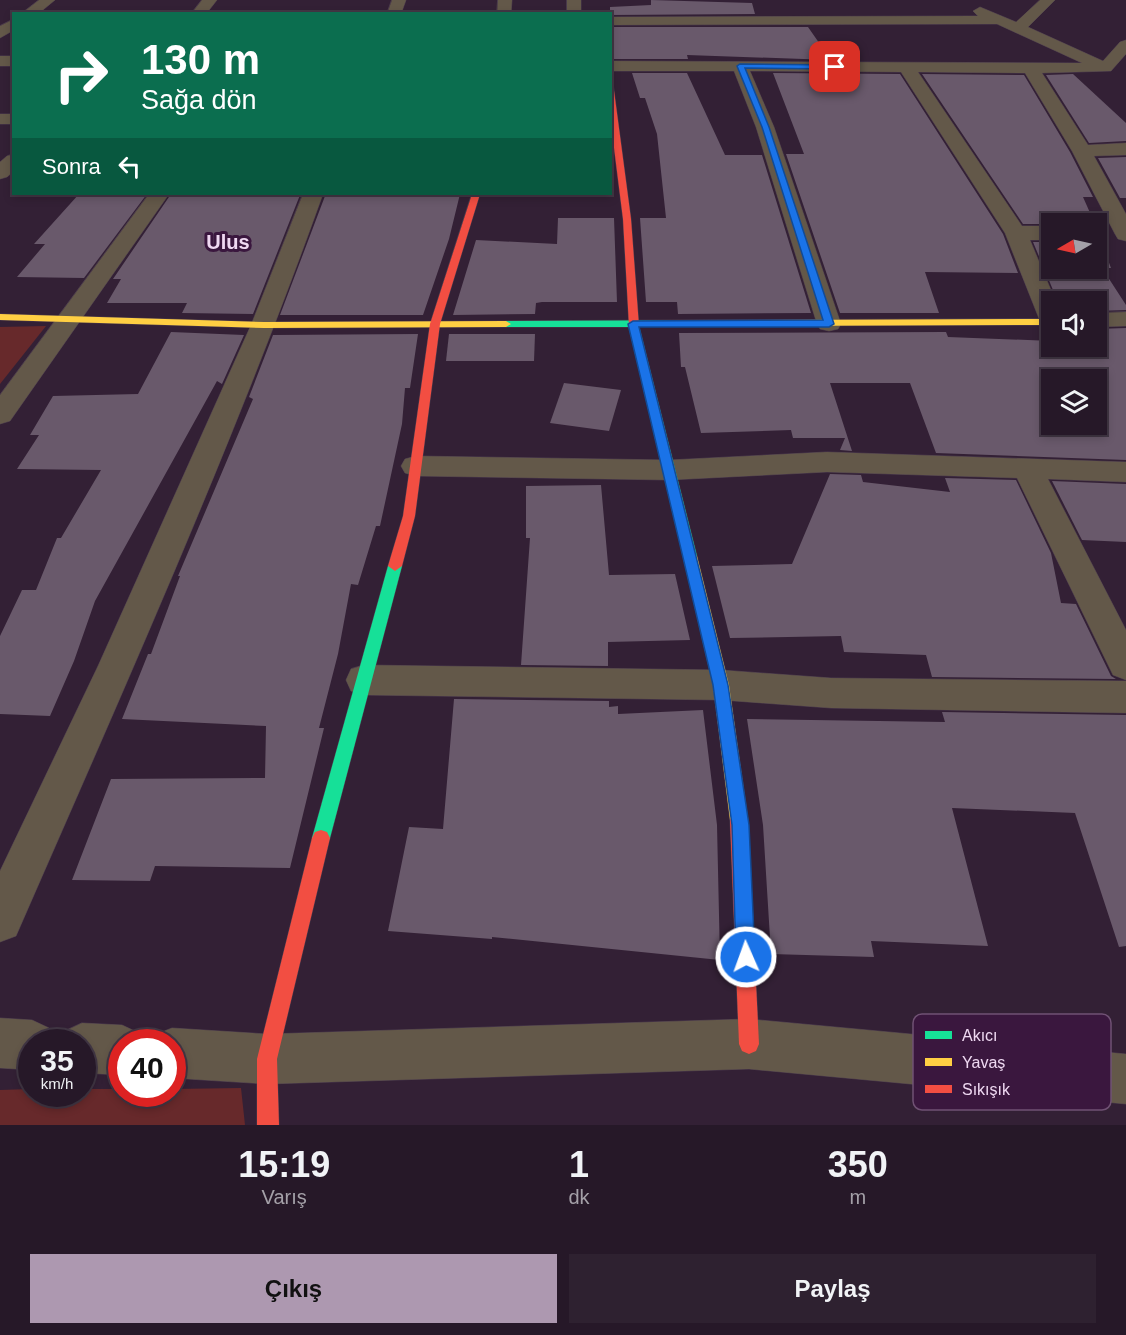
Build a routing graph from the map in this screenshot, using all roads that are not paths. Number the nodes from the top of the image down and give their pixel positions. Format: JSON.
{"nodes":[{"id":1,"x":48,"y":0,"type":"edge"},
{"id":2,"x":210,"y":0,"type":"edge"},
{"id":3,"x":1048,"y":0,"type":"edge"},
{"id":4,"x":962,"y":4,"type":"dead end"},
{"id":5,"x":858,"y":7,"type":"dead end"},
{"id":6,"x":31,"y":12,"type":"edge"},
{"id":7,"x":200,"y":12,"type":"edge"},
{"id":8,"x":872,"y":20,"type":"junction"},
{"id":9,"x":998,"y":20,"type":"junction"},
{"id":10,"x":612,"y":21,"type":"edge"},
{"id":11,"x":1018,"y":28,"type":"junction"},
{"id":12,"x":1126,"y":45,"type":"edge"},
{"id":13,"x":612,"y":66,"type":"edge"},
{"id":14,"x":740,"y":66,"type":"junction"},
{"id":15,"x":906,"y":67,"type":"junction"},
{"id":16,"x":1105,"y":68,"type":"junction"},
{"id":17,"x":1031,"y":69,"type":"junction"},
{"id":18,"x":1126,"y":74,"type":"edge"},
{"id":19,"x":612,"y":99,"type":"edge"},
{"id":20,"x":1126,"y":149,"type":"edge"},
{"id":21,"x":1082,"y":151,"type":"junction"},
{"id":22,"x":12,"y":162,"type":"edge"},
{"id":23,"x":0,"y":173,"type":"edge"},
{"id":24,"x":158,"y":195,"type":"edge"},
{"id":25,"x":314,"y":195,"type":"edge"},
{"id":26,"x":476,"y":195,"type":"edge"},
{"id":27,"x":1016,"y":232,"type":"junction"},
{"id":28,"x":1041,"y":233,"type":"edge"},
{"id":29,"x":1120,"y":235,"type":"edge"},
{"id":30,"x":1041,"y":294,"type":"edge"},
{"id":31,"x":0,"y":317,"type":"edge"},
{"id":32,"x":72,"y":318,"type":"junction"},
{"id":33,"x":1126,"y":319,"type":"edge"},
{"id":34,"x":1107,"y":320,"type":"edge"},
{"id":35,"x":1041,"y":321,"type":"edge"},
{"id":36,"x":435,"y":324,"type":"junction"},
{"id":37,"x":633,"y":324,"type":"junction"},
{"id":38,"x":829,"y":324,"type":"junction"},
{"id":39,"x":264,"y":325,"type":"junction"},
{"id":40,"x":0,"y":415,"type":"edge"},
{"id":41,"x":416,"y":466,"type":"junction"},
{"id":42,"x":669,"y":470,"type":"junction"},
{"id":43,"x":1028,"y":470,"type":"junction"},
{"id":44,"x":1126,"y":472,"type":"edge"},
{"id":45,"x":1126,"y":665,"type":"edge"},
{"id":46,"x":364,"y":680,"type":"junction"},
{"id":47,"x":721,"y":685,"type":"junction"},
{"id":48,"x":1126,"y":697,"type":"edge"},
{"id":49,"x":0,"y":920,"type":"edge"},
{"id":50,"x":0,"y":1043,"type":"edge"},
{"id":51,"x":18,"y":1044,"type":"edge"},
{"id":52,"x":749,"y":1044,"type":"junction"},
{"id":53,"x":186,"y":1054,"type":"edge"},
{"id":54,"x":267,"y":1059,"type":"junction"},
{"id":55,"x":913,"y":1059,"type":"edge"},
{"id":56,"x":1111,"y":1078,"type":"edge"},
{"id":57,"x":1126,"y":1079,"type":"edge"},
{"id":58,"x":268,"y":1125,"type":"edge"}],
"edges":[{"from":1,"to":6,"type":"street"},
{"from":2,"to":7,"type":"street"},
{"from":3,"to":11,"type":"street"},
{"from":4,"to":9,"type":"street"},
{"from":5,"to":8,"type":"street"},
{"from":8,"to":9,"type":"street"},
{"from":8,"to":10,"type":"street"},
{"from":9,"to":11,"type":"street"},
{"from":11,"to":16,"type":"street"},
{"from":12,"to":16,"type":"street"},
{"from":13,"to":14,"type":"street"},
{"from":14,"to":15,"type":"street"},
{"from":14,"to":38,"type":"street"},
{"from":15,"to":17,"type":"street"},
{"from":15,"to":27,"type":"street"},
{"from":16,"to":17,"type":"street"},
{"from":16,"to":18,"type":"street"},
{"from":17,"to":21,"type":"street"},
{"from":19,"to":37,"type":"street"},
{"from":20,"to":21,"type":"street"},
{"from":21,"to":29,"type":"street"},
{"from":22,"to":23,"type":"street"},
{"from":24,"to":32,"type":"street"},
{"from":25,"to":39,"type":"street"},
{"from":26,"to":36,"type":"street"},
{"from":27,"to":28,"type":"street"},
{"from":27,"to":30,"type":"street"},
{"from":31,"to":32,"type":"street"},
{"from":32,"to":39,"type":"street"},
{"from":32,"to":40,"type":"street"},
{"from":33,"to":34,"type":"street"},
{"from":35,"to":38,"type":"street"},
{"from":36,"to":37,"type":"street"},
{"from":36,"to":39,"type":"street"},
{"from":36,"to":41,"type":"street"},
{"from":37,"to":38,"type":"street"},
{"from":37,"to":42,"type":"street"},
{"from":39,"to":49,"type":"street"},
{"from":41,"to":42,"type":"street"},
{"from":41,"to":46,"type":"street"},
{"from":42,"to":43,"type":"street"},
{"from":42,"to":47,"type":"street"},
{"from":43,"to":44,"type":"street"},
{"from":43,"to":45,"type":"street"},
{"from":46,"to":47,"type":"street"},
{"from":46,"to":54,"type":"street"},
{"from":47,"to":48,"type":"street"},
{"from":47,"to":52,"type":"street"},
{"from":50,"to":51,"type":"street"},
{"from":52,"to":54,"type":"street"},
{"from":52,"to":55,"type":"street"},
{"from":53,"to":54,"type":"street"},
{"from":54,"to":58,"type":"street"},
{"from":56,"to":57,"type":"street"}]}
